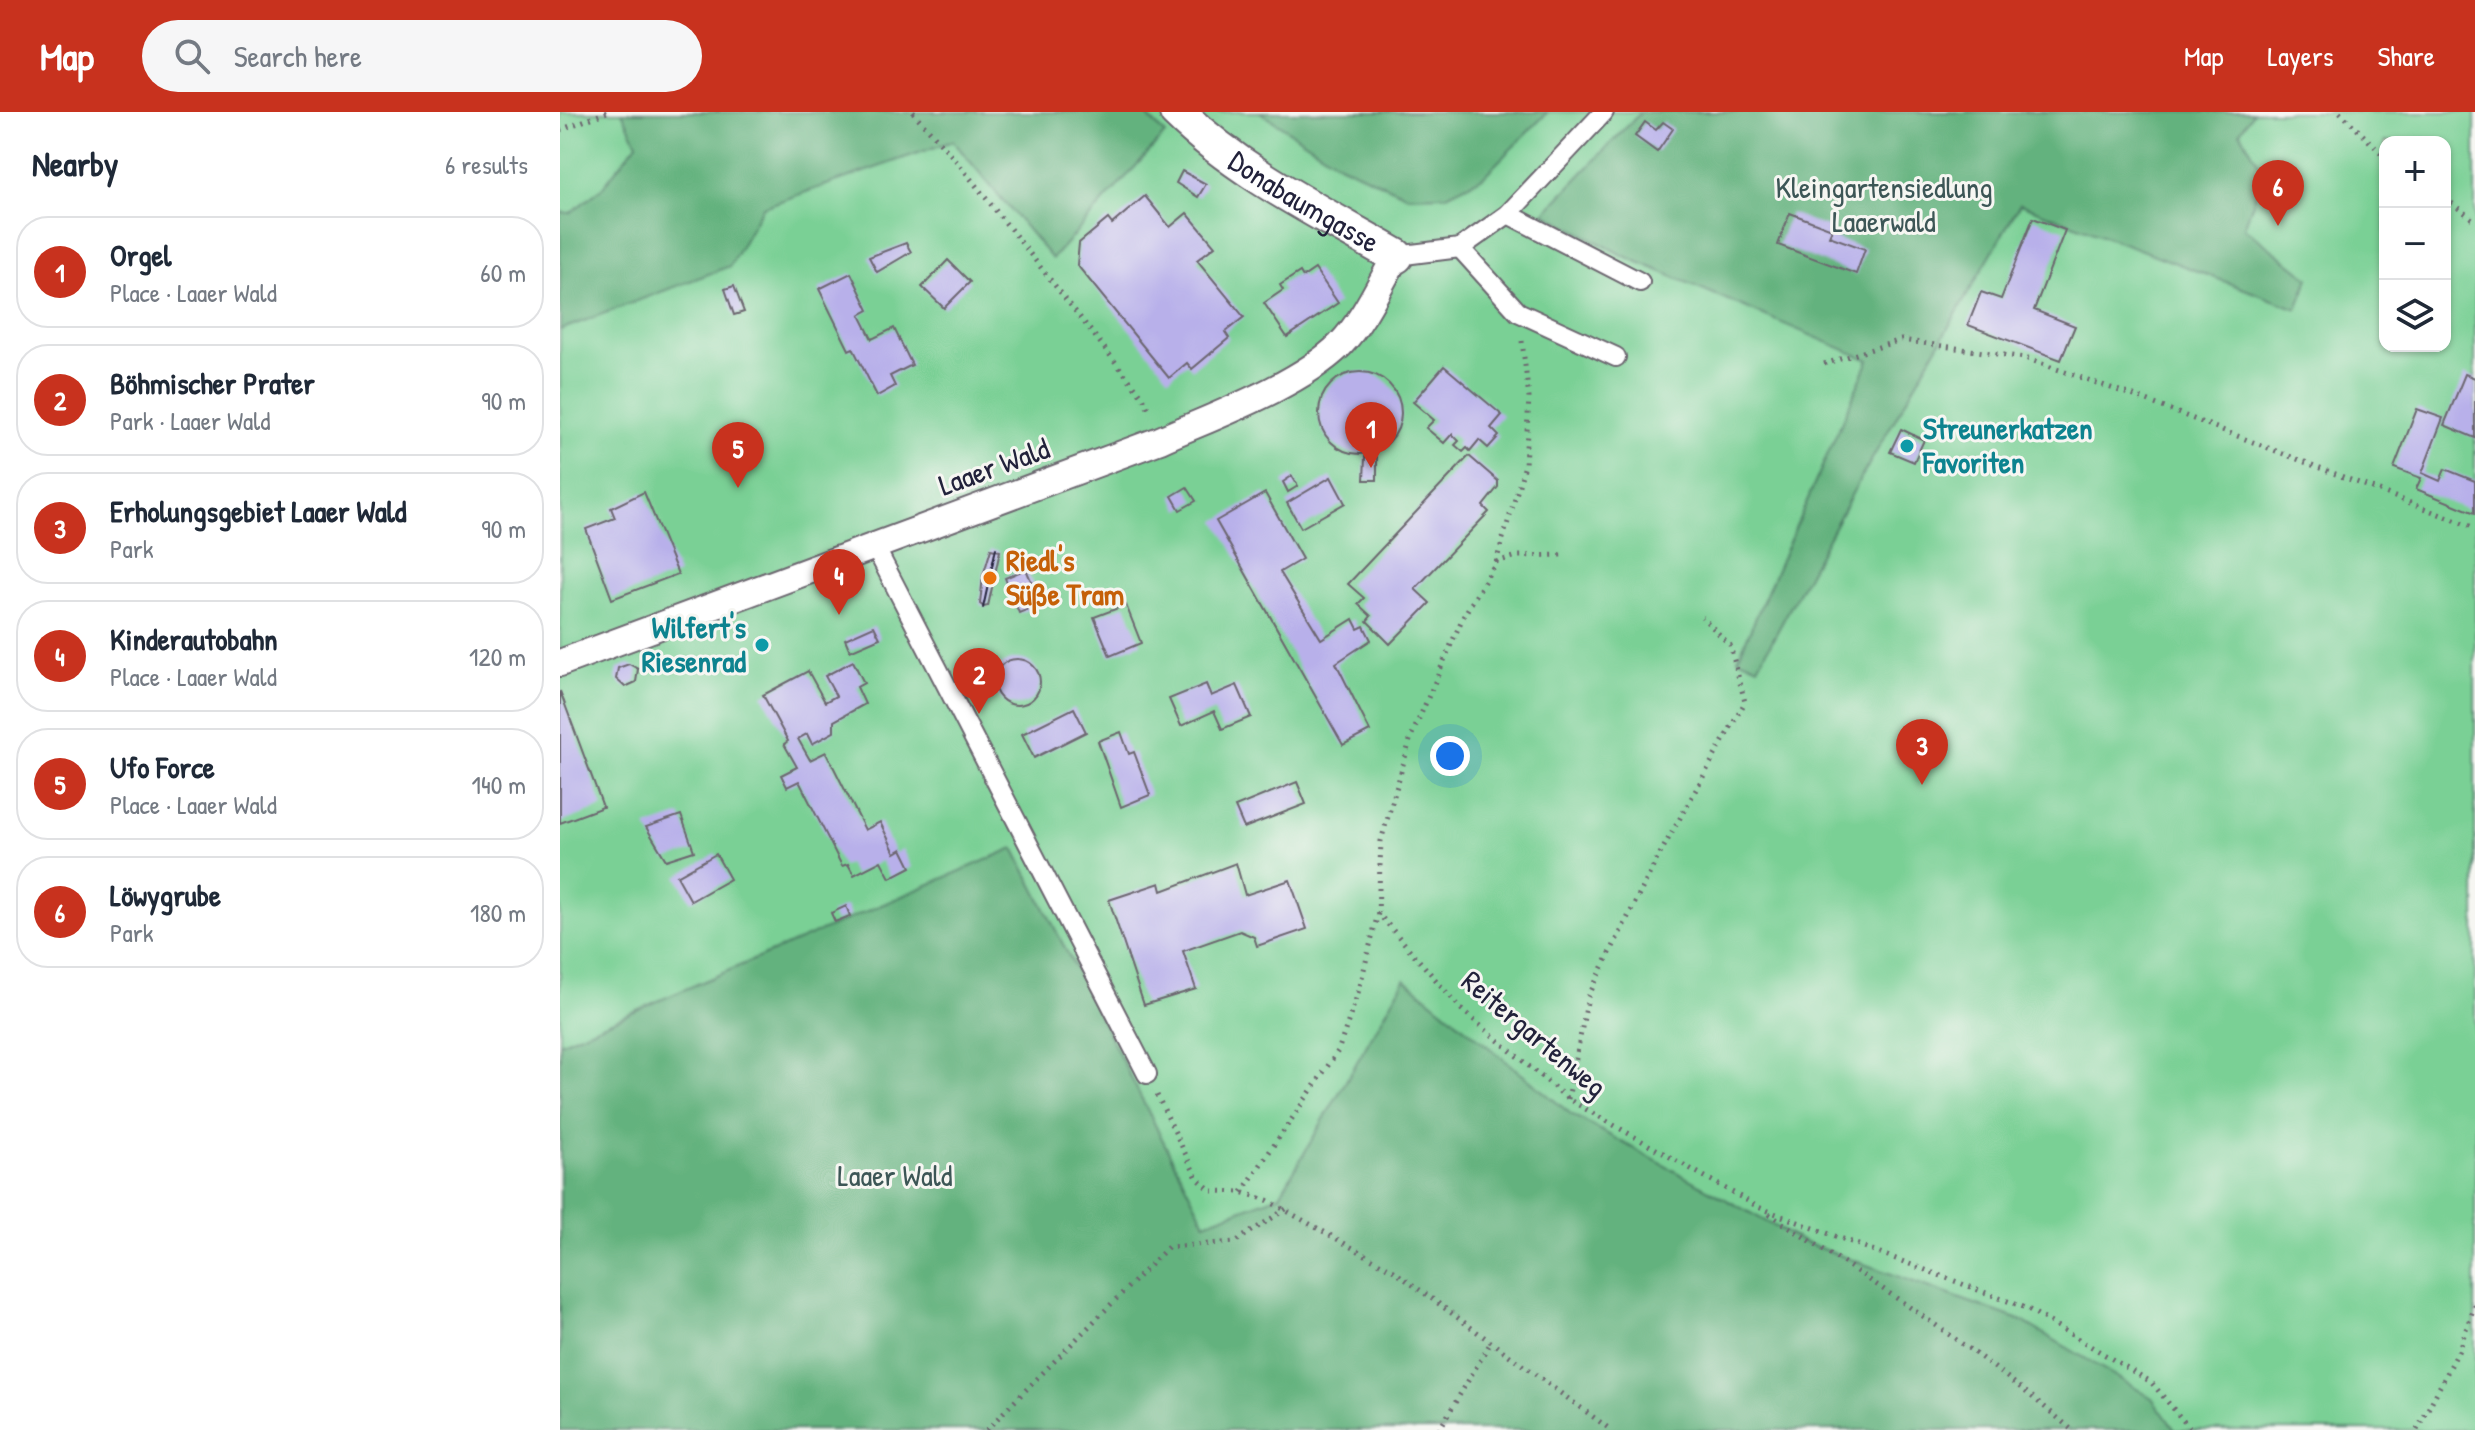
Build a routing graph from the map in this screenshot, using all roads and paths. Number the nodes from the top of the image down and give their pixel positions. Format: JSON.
{"nodes":[{"id":1,"x":607,"y":112,"type":"edge"},
{"id":2,"x":913,"y":112,"type":"edge"},
{"id":3,"x":1177,"y":112,"type":"edge"},
{"id":4,"x":1604,"y":112,"type":"edge"},
{"id":5,"x":2340,"y":112,"type":"edge"},
{"id":6,"x":560,"y":130,"type":"edge"},
{"id":7,"x":2379,"y":151,"type":"edge"},
{"id":8,"x":2451,"y":203,"type":"edge"},
{"id":9,"x":1508,"y":214,"type":"junction"},
{"id":10,"x":2475,"y":221,"type":"edge"},
{"id":11,"x":1460,"y":248,"type":"junction"},
{"id":12,"x":1396,"y":256,"type":"junction"},
{"id":13,"x":1640,"y":282,"type":"dead end"},
{"id":14,"x":1518,"y":312,"type":"junction"},
{"id":15,"x":1616,"y":357,"type":"dead end"},
{"id":16,"x":1824,"y":364,"type":"dead end"},
{"id":17,"x":1160,"y":440,"type":"junction"},
{"id":18,"x":2475,"y":528,"type":"edge"},
{"id":19,"x":874,"y":545,"type":"junction"},
{"id":20,"x":1562,"y":555,"type":"dead end"},
{"id":21,"x":1496,"y":562,"type":"junction"},
{"id":22,"x":1702,"y":617,"type":"dead end"},
{"id":23,"x":560,"y":663,"type":"edge"},
{"id":24,"x":1378,"y":913,"type":"junction"},
{"id":25,"x":1147,"y":1074,"type":"joint"},
{"id":26,"x":1568,"y":1099,"type":"junction"},
{"id":27,"x":1241,"y":1192,"type":"junction"},
{"id":28,"x":1758,"y":1207,"type":"junction"},
{"id":29,"x":1286,"y":1209,"type":"junction"},
{"id":30,"x":2475,"y":1304,"type":"edge"},
{"id":31,"x":1491,"y":1342,"type":"junction"},
{"id":32,"x":986,"y":1430,"type":"edge"},
{"id":33,"x":1439,"y":1430,"type":"edge"},
{"id":34,"x":1611,"y":1430,"type":"edge"},
{"id":35,"x":2072,"y":1430,"type":"edge"},
{"id":36,"x":2191,"y":1430,"type":"edge"},
{"id":37,"x":2417,"y":1430,"type":"edge"}],
"edges":[{"from":1,"to":6,"type":"path"},
{"from":2,"to":17,"type":"path"},
{"from":3,"to":12,"type":"street","name":"Donabaumgasse"},
{"from":4,"to":9,"type":"lane"},
{"from":5,"to":7,"type":"path"},
{"from":8,"to":10,"type":"path"},
{"from":9,"to":11,"type":"lane"},
{"from":9,"to":13,"type":"lane"},
{"from":11,"to":12,"type":"lane"},
{"from":11,"to":14,"type":"lane"},
{"from":12,"to":17,"type":"street","name":"Laaer Wald"},
{"from":14,"to":15,"type":"lane"},
{"from":14,"to":21,"type":"path"},
{"from":16,"to":18,"type":"path"},
{"from":17,"to":19,"type":"street","name":"Laaer Wald"},
{"from":19,"to":23,"type":"street","name":"Laaer Wald"},
{"from":19,"to":25,"type":"lane"},
{"from":20,"to":21,"type":"path"},
{"from":21,"to":24,"type":"path"},
{"from":22,"to":26,"type":"path"},
{"from":24,"to":26,"type":"path","name":"Reitergartenweg"},
{"from":24,"to":27,"type":"path"},
{"from":25,"to":27,"type":"path"},
{"from":26,"to":28,"type":"path","name":"Reitergartenweg"},
{"from":27,"to":29,"type":"path"},
{"from":28,"to":35,"type":"path"},
{"from":28,"to":36,"type":"path","name":"Reitergartenweg"},
{"from":29,"to":31,"type":"path"},
{"from":29,"to":32,"type":"path"},
{"from":30,"to":37,"type":"path"},
{"from":31,"to":33,"type":"path"},
{"from":31,"to":34,"type":"path"}]}
